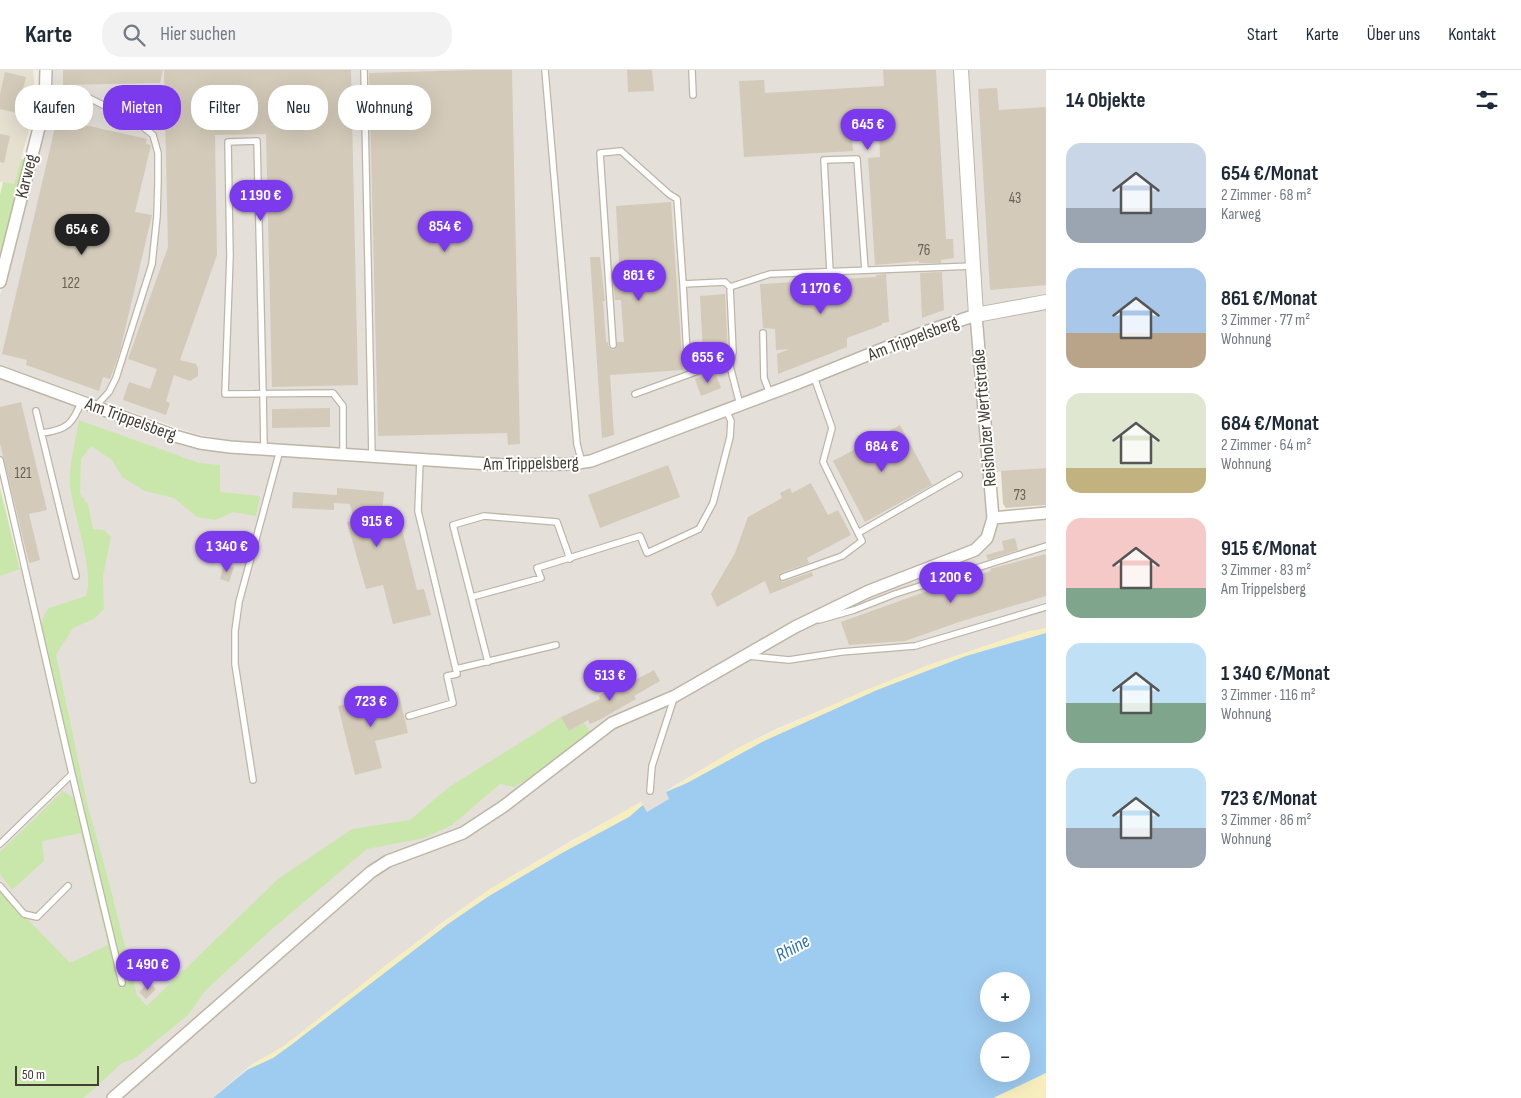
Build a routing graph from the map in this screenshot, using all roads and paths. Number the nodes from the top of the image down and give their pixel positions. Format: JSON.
{"nodes":[{"id":1,"x":46,"y":70,"type":"edge"},
{"id":2,"x":364,"y":70,"type":"edge"},
{"id":3,"x":545,"y":70,"type":"edge"},
{"id":4,"x":692,"y":70,"type":"edge"},
{"id":5,"x":961,"y":70,"type":"edge"},
{"id":6,"x":46,"y":85,"type":"edge"},
{"id":7,"x":692,"y":95,"type":"dead end"},
{"id":8,"x":93,"y":100,"type":"edge"},
{"id":9,"x":38,"y":130,"type":"edge"},
{"id":10,"x":973,"y":266,"type":"junction"},
{"id":11,"x":865,"y":270,"type":"junction"},
{"id":12,"x":830,"y":272,"type":"junction"},
{"id":13,"x":0,"y":282,"type":"edge"},
{"id":14,"x":682,"y":284,"type":"junction"},
{"id":15,"x":730,"y":287,"type":"junction"},
{"id":16,"x":1046,"y":302,"type":"edge"},
{"id":17,"x":976,"y":315,"type":"junction"},
{"id":18,"x":763,"y":333,"type":"dead end"},
{"id":19,"x":613,"y":344,"type":"dead end"},
{"id":20,"x":720,"y":364,"type":"junction"},
{"id":21,"x":730,"y":366,"type":"junction"},
{"id":22,"x":0,"y":372,"type":"edge"},
{"id":23,"x":814,"y":377,"type":"junction"},
{"id":24,"x":263,"y":393,"type":"junction"},
{"id":25,"x":635,"y":394,"type":"dead end"},
{"id":26,"x":770,"y":394,"type":"junction"},
{"id":27,"x":82,"y":400,"type":"junction"},
{"id":28,"x":740,"y":405,"type":"junction"},
{"id":29,"x":96,"y":406,"type":"junction"},
{"id":30,"x":726,"y":410,"type":"junction"},
{"id":31,"x":36,"y":411,"type":"dead end"},
{"id":32,"x":42,"y":433,"type":"junction"},
{"id":33,"x":264,"y":449,"type":"junction"},
{"id":34,"x":280,"y":450,"type":"junction"},
{"id":35,"x":344,"y":454,"type":"junction"},
{"id":36,"x":372,"y":456,"type":"junction"},
{"id":37,"x":0,"y":460,"type":"edge"},
{"id":38,"x":420,"y":460,"type":"junction"},
{"id":39,"x":582,"y":463,"type":"junction"},
{"id":40,"x":959,"y":475,"type":"dead end"},
{"id":41,"x":1046,"y":513,"type":"edge"},
{"id":42,"x":993,"y":518,"type":"junction"},
{"id":43,"x":858,"y":533,"type":"junction"},
{"id":44,"x":1046,"y":546,"type":"edge"},
{"id":45,"x":570,"y":559,"type":"junction"},
{"id":46,"x":76,"y":576,"type":"dead end"},
{"id":47,"x":783,"y":577,"type":"dead end"},
{"id":48,"x":472,"y":597,"type":"junction"},
{"id":49,"x":1046,"y":607,"type":"edge"},
{"id":50,"x":795,"y":627,"type":"junction"},
{"id":51,"x":556,"y":645,"type":"dead end"},
{"id":52,"x":746,"y":656,"type":"junction"},
{"id":53,"x":488,"y":662,"type":"junction"},
{"id":54,"x":456,"y":669,"type":"junction"},
{"id":55,"x":675,"y":696,"type":"junction"},
{"id":56,"x":409,"y":716,"type":"dead end"},
{"id":57,"x":72,"y":774,"type":"junction"},
{"id":58,"x":253,"y":780,"type":"dead end"},
{"id":59,"x":650,"y":791,"type":"dead end"},
{"id":60,"x":0,"y":844,"type":"edge"},
{"id":61,"x":0,"y":886,"type":"edge"},
{"id":62,"x":68,"y":886,"type":"dead end"},
{"id":63,"x":122,"y":984,"type":"dead end"},
{"id":64,"x":113,"y":1098,"type":"edge"}],
"edges":[{"from":1,"to":6,"type":"street","name":"Karweg"},
{"from":2,"to":36,"type":"lane"},
{"from":3,"to":39,"type":"lane"},
{"from":4,"to":7,"type":"lane"},
{"from":5,"to":10,"type":"street","name":"Reisholzer Werftstraße"},
{"from":8,"to":29,"type":"lane"},
{"from":9,"to":13,"type":"street","name":"Karweg"},
{"from":10,"to":11,"type":"lane"},
{"from":10,"to":17,"type":"street","name":"Reisholzer Werftstraße"},
{"from":11,"to":12,"type":"lane"},
{"from":11,"to":12,"type":"lane"},
{"from":12,"to":15,"type":"lane"},
{"from":14,"to":15,"type":"lane"},
{"from":14,"to":19,"type":"lane"},
{"from":14,"to":20,"type":"lane"},
{"from":15,"to":21,"type":"lane"},
{"from":16,"to":17,"type":"street","name":"Am Trippelsberg"},
{"from":17,"to":23,"type":"street","name":"Am Trippelsberg"},
{"from":17,"to":42,"type":"street","name":"Reisholzer Werftstraße"},
{"from":18,"to":26,"type":"lane"},
{"from":20,"to":21,"type":"lane"},
{"from":20,"to":25,"type":"lane"},
{"from":21,"to":28,"type":"lane"},
{"from":22,"to":27,"type":"street","name":"Am Trippelsberg"},
{"from":23,"to":26,"type":"street","name":"Am Trippelsberg"},
{"from":23,"to":43,"type":"lane"},
{"from":24,"to":24,"type":"lane"},
{"from":24,"to":33,"type":"lane"},
{"from":24,"to":35,"type":"lane"},
{"from":26,"to":28,"type":"street","name":"Am Trippelsberg"},
{"from":27,"to":29,"type":"street","name":"Am Trippelsberg"},
{"from":27,"to":32,"type":"lane"},
{"from":28,"to":30,"type":"street","name":"Am Trippelsberg"},
{"from":29,"to":33,"type":"street","name":"Am Trippelsberg"},
{"from":30,"to":39,"type":"street","name":"Am Trippelsberg"},
{"from":30,"to":45,"type":"lane"},
{"from":31,"to":32,"type":"lane"},
{"from":32,"to":46,"type":"lane"},
{"from":33,"to":34,"type":"street","name":"Am Trippelsberg"},
{"from":34,"to":35,"type":"street","name":"Am Trippelsberg"},
{"from":34,"to":58,"type":"lane"},
{"from":35,"to":36,"type":"street","name":"Am Trippelsberg"},
{"from":36,"to":38,"type":"street","name":"Am Trippelsberg"},
{"from":37,"to":57,"type":"lane"},
{"from":38,"to":39,"type":"street","name":"Am Trippelsberg"},
{"from":38,"to":54,"type":"lane"},
{"from":40,"to":43,"type":"lane"},
{"from":41,"to":42,"type":"street"},
{"from":42,"to":50,"type":"street","name":"Reisholzer Werftstraße"},
{"from":43,"to":47,"type":"lane"},
{"from":44,"to":50,"type":"lane"},
{"from":45,"to":48,"type":"lane"},
{"from":45,"to":48,"type":"lane"},
{"from":48,"to":53,"type":"lane"},
{"from":49,"to":52,"type":"lane"},
{"from":50,"to":52,"type":"street","name":"Reisholzer Werftstraße"},
{"from":51,"to":53,"type":"lane"},
{"from":52,"to":55,"type":"street","name":"Reisholzer Werftstraße"},
{"from":53,"to":54,"type":"lane"},
{"from":54,"to":56,"type":"lane"},
{"from":55,"to":59,"type":"lane"},
{"from":55,"to":64,"type":"street","name":"Reisholzer Werftstraße"},
{"from":57,"to":60,"type":"lane"},
{"from":57,"to":63,"type":"lane"},
{"from":61,"to":62,"type":"lane"}]}
